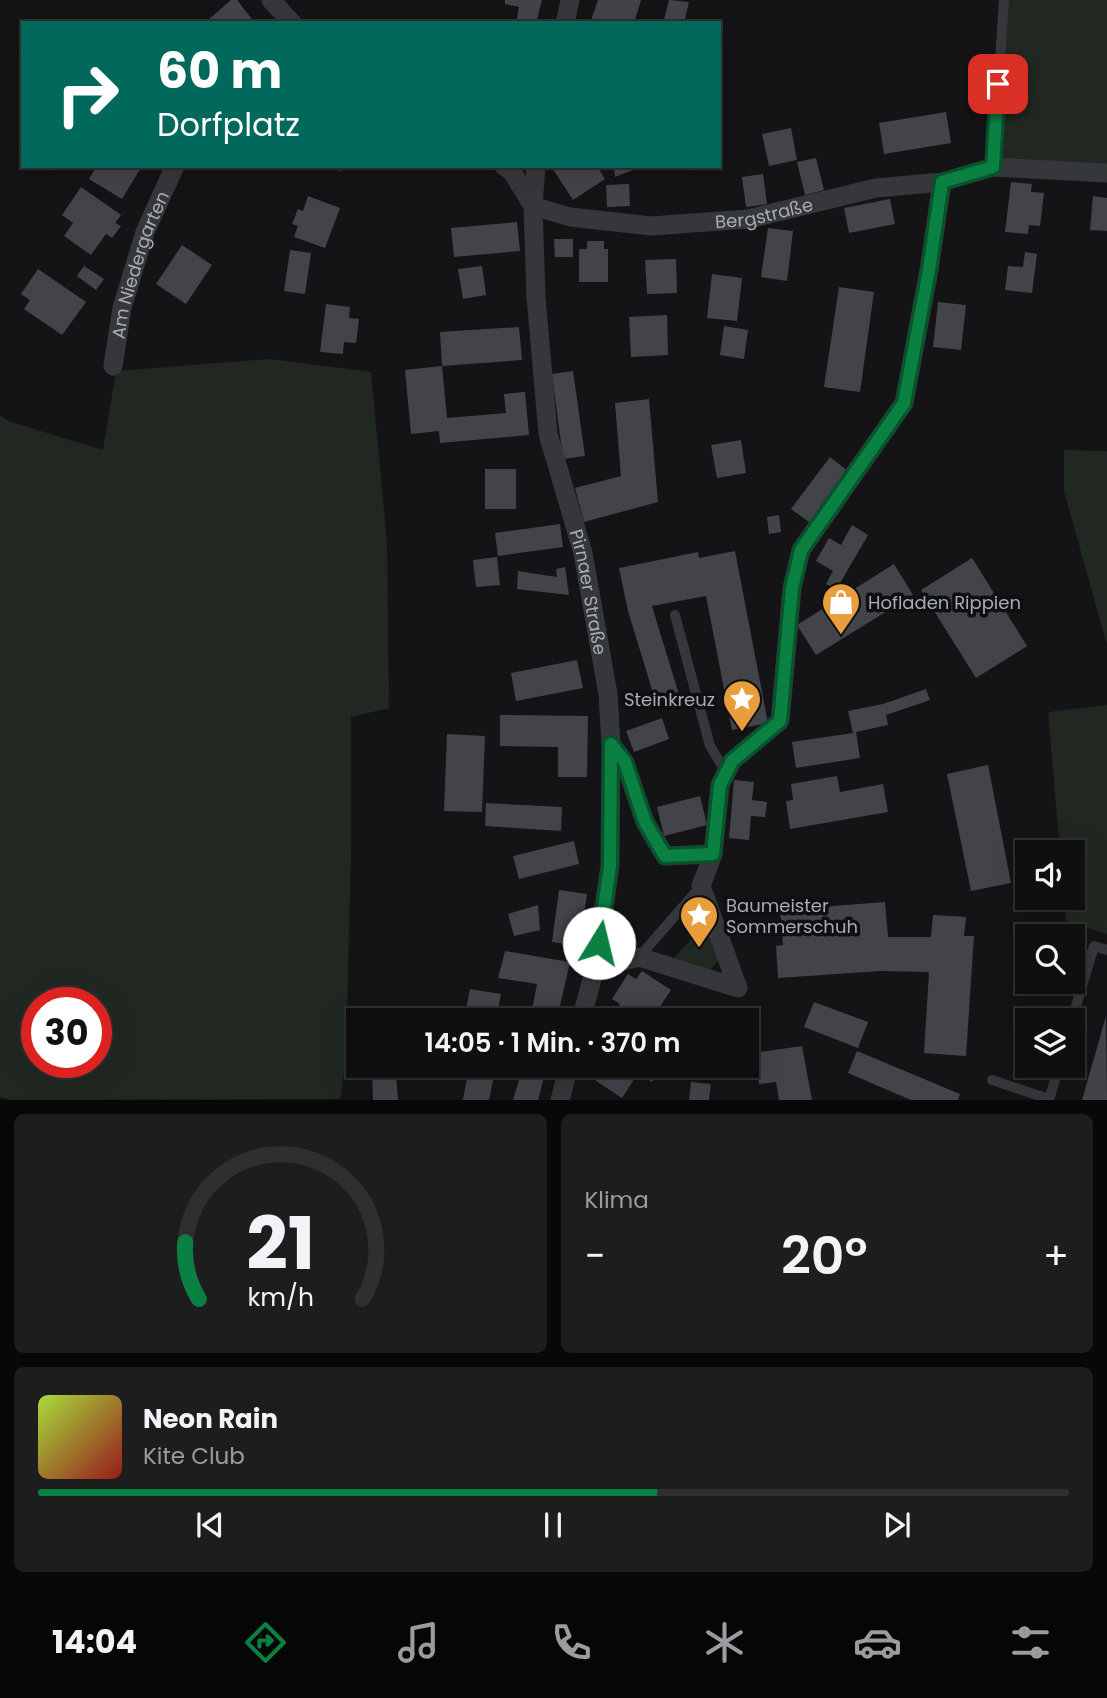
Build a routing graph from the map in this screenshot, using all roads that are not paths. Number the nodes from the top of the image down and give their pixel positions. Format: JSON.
{"nodes":[{"id":1,"x":271,"y":0,"type":"edge"},
{"id":2,"x":570,"y":0,"type":"edge"},
{"id":3,"x":1004,"y":0,"type":"edge"},
{"id":4,"x":290,"y":21,"type":"edge"},
{"id":5,"x":565,"y":21,"type":"edge"},
{"id":6,"x":993,"y":167,"type":"junction"},
{"id":7,"x":174,"y":168,"type":"edge"},
{"id":8,"x":507,"y":168,"type":"edge"},
{"id":9,"x":536,"y":168,"type":"edge"},
{"id":10,"x":1107,"y":173,"type":"edge"},
{"id":11,"x":942,"y":182,"type":"junction"},
{"id":12,"x":533,"y":206,"type":"junction"},
{"id":13,"x":113,"y":366,"type":"dead end"},
{"id":14,"x":676,"y":615,"type":"dead end"},
{"id":15,"x":611,"y":744,"type":"junction"},
{"id":16,"x":727,"y":772,"type":"junction"},
{"id":17,"x":713,"y":854,"type":"junction"},
{"id":18,"x":701,"y":886,"type":"junction"},
{"id":19,"x":1107,"y":950,"type":"edge"},
{"id":20,"x":639,"y":957,"type":"junction"},
{"id":21,"x":595,"y":968,"type":"junction"},
{"id":22,"x":584,"y":1008,"type":"edge"},
{"id":23,"x":1076,"y":1008,"type":"edge"},
{"id":24,"x":566,"y":1078,"type":"edge"},
{"id":25,"x":1055,"y":1078,"type":"edge"},
{"id":26,"x":992,"y":1080,"type":"dead end"},
{"id":27,"x":1049,"y":1099,"type":"edge"},
{"id":28,"x":560,"y":1100,"type":"edge"}],
"edges":[{"from":1,"to":4,"type":"street"},
{"from":2,"to":5,"type":"street"},
{"from":3,"to":6,"type":"lane"},
{"from":6,"to":10,"type":"street","name":"Bergstraße"},
{"from":6,"to":11,"type":"street","name":"Bergstraße"},
{"from":7,"to":13,"type":"street","name":"Am Niedergarten"},
{"from":8,"to":12,"type":"street"},
{"from":9,"to":12,"type":"street","name":"Pirnaer Straße"},
{"from":11,"to":12,"type":"street","name":"Bergstraße"},
{"from":11,"to":16,"type":"street"},
{"from":12,"to":15,"type":"street","name":"Pirnaer Straße"},
{"from":14,"to":16,"type":"lane"},
{"from":15,"to":17,"type":"street"},
{"from":15,"to":21,"type":"street","name":"Pirnaer Straße"},
{"from":16,"to":17,"type":"street"},
{"from":17,"to":18,"type":"street"},
{"from":18,"to":20,"type":"lane"},
{"from":18,"to":20,"type":"street"},
{"from":19,"to":23,"type":"lane"},
{"from":20,"to":21,"type":"street"},
{"from":21,"to":22,"type":"street","name":"Pirnaer Straße"},
{"from":24,"to":28,"type":"street"},
{"from":25,"to":27,"type":"lane"},
{"from":26,"to":27,"type":"lane"}]}
